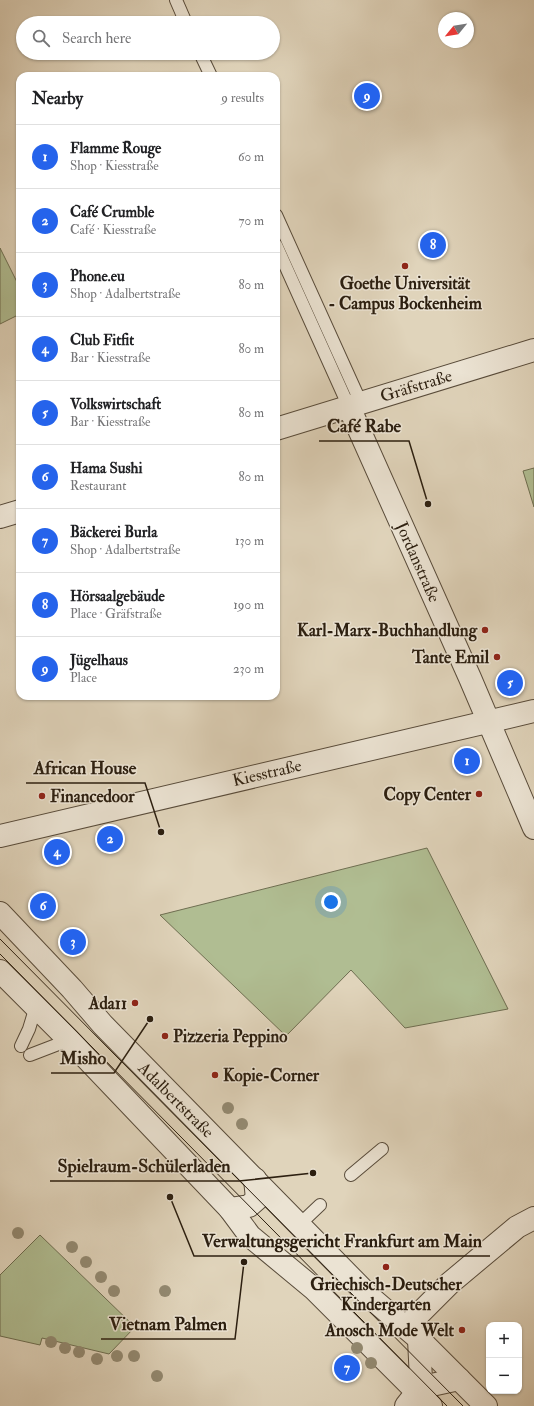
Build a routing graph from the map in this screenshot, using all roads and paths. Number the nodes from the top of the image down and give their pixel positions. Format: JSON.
{"nodes":[{"id":1,"x":176,"y":0,"type":"edge"},
{"id":2,"x":183,"y":16,"type":"edge"},
{"id":3,"x":203,"y":60,"type":"edge"},
{"id":4,"x":209,"y":72,"type":"edge"},
{"id":5,"x":280,"y":225,"type":"edge"},
{"id":6,"x":280,"y":253,"type":"edge"},
{"id":7,"x":534,"y":350,"type":"edge"},
{"id":8,"x":355,"y":405,"type":"junction"},
{"id":9,"x":280,"y":428,"type":"edge"},
{"id":10,"x":16,"y":512,"type":"edge"},
{"id":11,"x":0,"y":517,"type":"edge"},
{"id":12,"x":534,"y":711,"type":"edge"},
{"id":13,"x":488,"y":722,"type":"junction"},
{"id":14,"x":534,"y":828,"type":"edge"},
{"id":15,"x":0,"y":836,"type":"edge"},
{"id":16,"x":0,"y":913,"type":"edge"},
{"id":17,"x":0,"y":971,"type":"edge"},
{"id":18,"x":36,"y":1006,"type":"junction"},
{"id":19,"x":69,"y":1040,"type":"junction"},
{"id":20,"x":22,"y":1046,"type":"dead end"},
{"id":21,"x":30,"y":1055,"type":"dead end"},
{"id":22,"x":382,"y":1149,"type":"dead end"},
{"id":23,"x":350,"y":1175,"type":"dead end"},
{"id":24,"x":255,"y":1179,"type":"junction"},
{"id":25,"x":320,"y":1205,"type":"dead end"},
{"id":26,"x":230,"y":1209,"type":"junction"},
{"id":27,"x":534,"y":1218,"type":"edge"},
{"id":28,"x":300,"y":1224,"type":"junction"},
{"id":29,"x":413,"y":1333,"type":"junction"},
{"id":30,"x":459,"y":1379,"type":"junction"},
{"id":31,"x":418,"y":1401,"type":"edge"},
{"id":32,"x":486,"y":1406,"type":"edge"}],
"edges":[{"from":1,"to":2,"type":"lane"},
{"from":3,"to":4,"type":"lane"},
{"from":5,"to":8,"type":"lane"},
{"from":6,"to":8,"type":"lane"},
{"from":7,"to":8,"type":"street","name":"Gräfstraße"},
{"from":8,"to":9,"type":"street","name":"Gräfstraße"},
{"from":8,"to":13,"type":"street","name":"Jordanstraße"},
{"from":10,"to":11,"type":"street"},
{"from":12,"to":13,"type":"street","name":"Kiesstraße"},
{"from":13,"to":14,"type":"street","name":"Jordanstraße"},
{"from":13,"to":15,"type":"street","name":"Kiesstraße"},
{"from":16,"to":24,"type":"street","name":"Adalbertstraße"},
{"from":17,"to":18,"type":"street","name":"Adalbertstraße"},
{"from":18,"to":19,"type":"street","name":"Adalbertstraße"},
{"from":18,"to":20,"type":"lane"},
{"from":19,"to":21,"type":"lane"},
{"from":19,"to":26,"type":"street","name":"Adalbertstraße"},
{"from":22,"to":23,"type":"lane"},
{"from":24,"to":26,"type":"street"},
{"from":24,"to":28,"type":"street","name":"Adalbertstraße"},
{"from":25,"to":28,"type":"lane"},
{"from":26,"to":31,"type":"street","name":"Adalbertstraße"},
{"from":27,"to":29,"type":"street"},
{"from":28,"to":29,"type":"street","name":"Adalbertstraße"},
{"from":29,"to":30,"type":"street","name":"Adalbertstraße"},
{"from":29,"to":31,"type":"street"},
{"from":30,"to":31,"type":"street"},
{"from":30,"to":32,"type":"street","name":"Adalbertstraße"}]}
